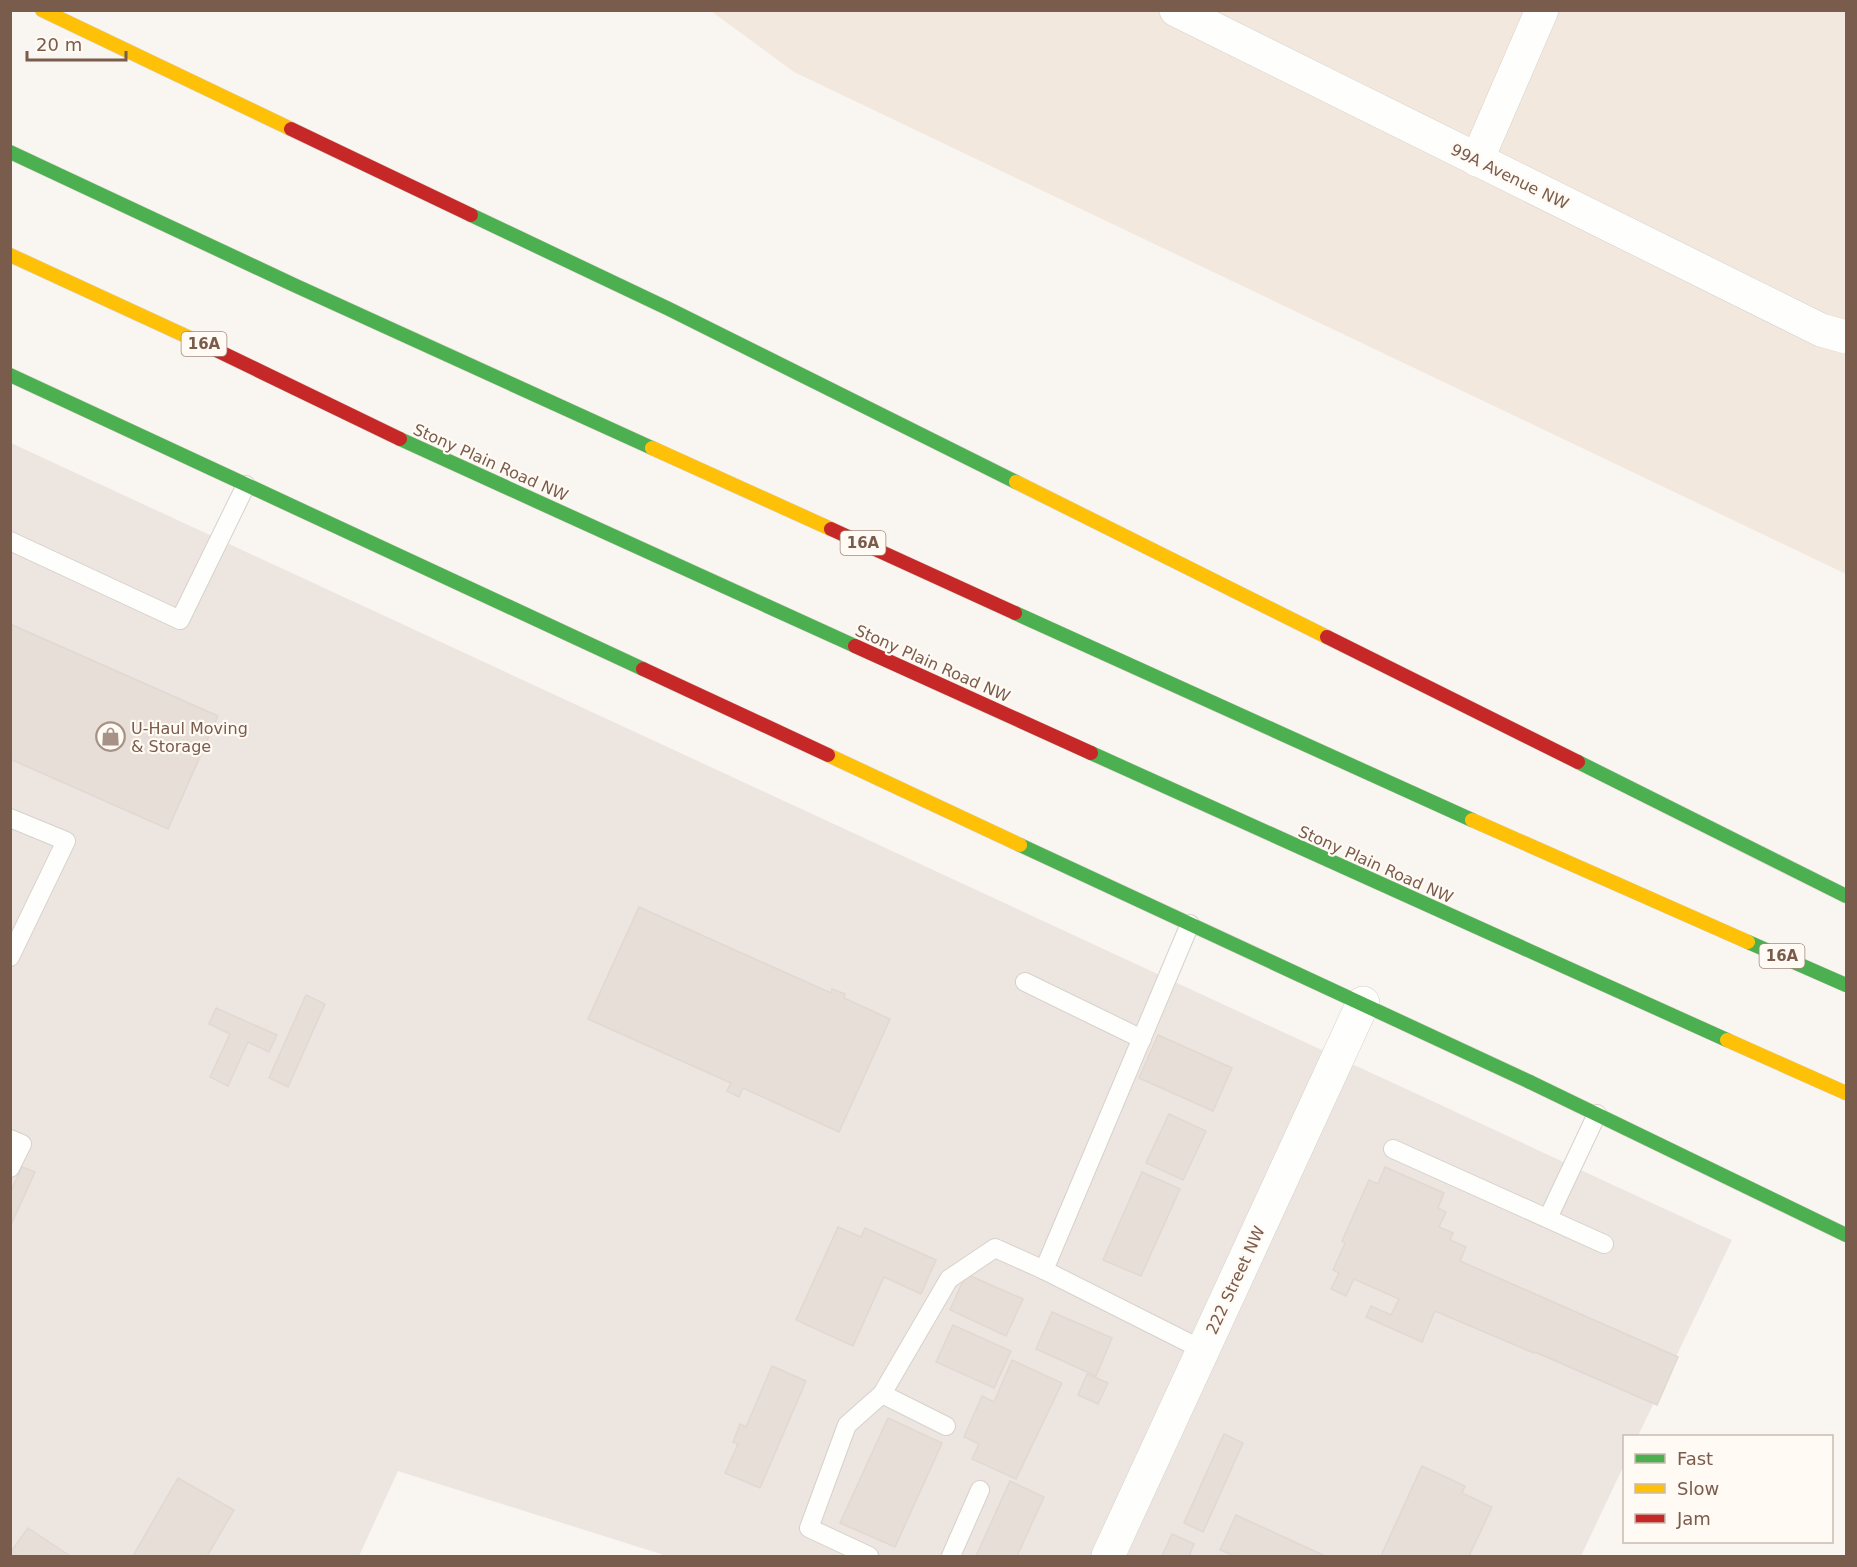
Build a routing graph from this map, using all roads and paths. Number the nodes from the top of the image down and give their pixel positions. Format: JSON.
{"nodes":[{"id":1,"x":42,"y":10,"type":"edge"},
{"id":2,"x":1176,"y":10,"type":"edge"},
{"id":3,"x":1542,"y":10,"type":"edge"},
{"id":4,"x":10,"y":152,"type":"edge"},
{"id":5,"x":1477,"y":160,"type":"junction"},
{"id":6,"x":10,"y":255,"type":"edge"},
{"id":7,"x":1846,"y":337,"type":"edge"},
{"id":8,"x":10,"y":375,"type":"edge"},
{"id":9,"x":246,"y":485,"type":"junction"},
{"id":10,"x":10,"y":541,"type":"edge"},
{"id":11,"x":10,"y":818,"type":"edge"},
{"id":12,"x":1846,"y":896,"type":"edge"},
{"id":13,"x":1190,"y":924,"type":"junction"},
{"id":14,"x":10,"y":957,"type":"edge"},
{"id":15,"x":1025,"y":982,"type":"dead end"},
{"id":16,"x":1846,"y":985,"type":"edge"},
{"id":17,"x":1363,"y":1004,"type":"junction"},
{"id":18,"x":1142,"y":1039,"type":"junction"},
{"id":19,"x":1846,"y":1093,"type":"edge"},
{"id":20,"x":1597,"y":1114,"type":"junction"},
{"id":21,"x":10,"y":1139,"type":"edge"},
{"id":22,"x":1393,"y":1149,"type":"dead end"},
{"id":23,"x":10,"y":1168,"type":"edge"},
{"id":24,"x":1548,"y":1218,"type":"junction"},
{"id":25,"x":1846,"y":1235,"type":"edge"},
{"id":26,"x":1604,"y":1244,"type":"dead end"},
{"id":27,"x":1044,"y":1270,"type":"junction"},
{"id":28,"x":1203,"y":1350,"type":"junction"},
{"id":29,"x":882,"y":1394,"type":"junction"},
{"id":30,"x":946,"y":1426,"type":"dead end"},
{"id":31,"x":980,"y":1490,"type":"dead end"},
{"id":32,"x":869,"y":1557,"type":"edge"},
{"id":33,"x":951,"y":1557,"type":"edge"},
{"id":34,"x":1108,"y":1557,"type":"edge"}],
"edges":[{"from":1,"to":12,"type":"main road"},
{"from":2,"to":5,"type":"street","name":"99A Avenue NW"},
{"from":3,"to":5,"type":"street"},
{"from":4,"to":16,"type":"main road","number":"16A"},
{"from":5,"to":7,"type":"street","name":"99A Avenue NW"},
{"from":6,"to":19,"type":"main road","name":"Stony Plain Road NW","number":"16A"},
{"from":8,"to":9,"type":"main road"},
{"from":9,"to":10,"type":"lane"},
{"from":9,"to":13,"type":"main road"},
{"from":11,"to":14,"type":"lane"},
{"from":13,"to":17,"type":"main road"},
{"from":13,"to":18,"type":"lane"},
{"from":15,"to":18,"type":"lane"},
{"from":17,"to":20,"type":"main road"},
{"from":17,"to":28,"type":"street","name":"222 Street NW"},
{"from":18,"to":27,"type":"lane"},
{"from":20,"to":24,"type":"lane"},
{"from":20,"to":25,"type":"main road"},
{"from":21,"to":23,"type":"lane"},
{"from":22,"to":24,"type":"lane"},
{"from":24,"to":26,"type":"lane"},
{"from":27,"to":28,"type":"lane"},
{"from":27,"to":29,"type":"lane"},
{"from":28,"to":34,"type":"street","name":"222 Street NW"},
{"from":29,"to":30,"type":"lane"},
{"from":29,"to":32,"type":"lane"},
{"from":31,"to":33,"type":"lane"}]}
